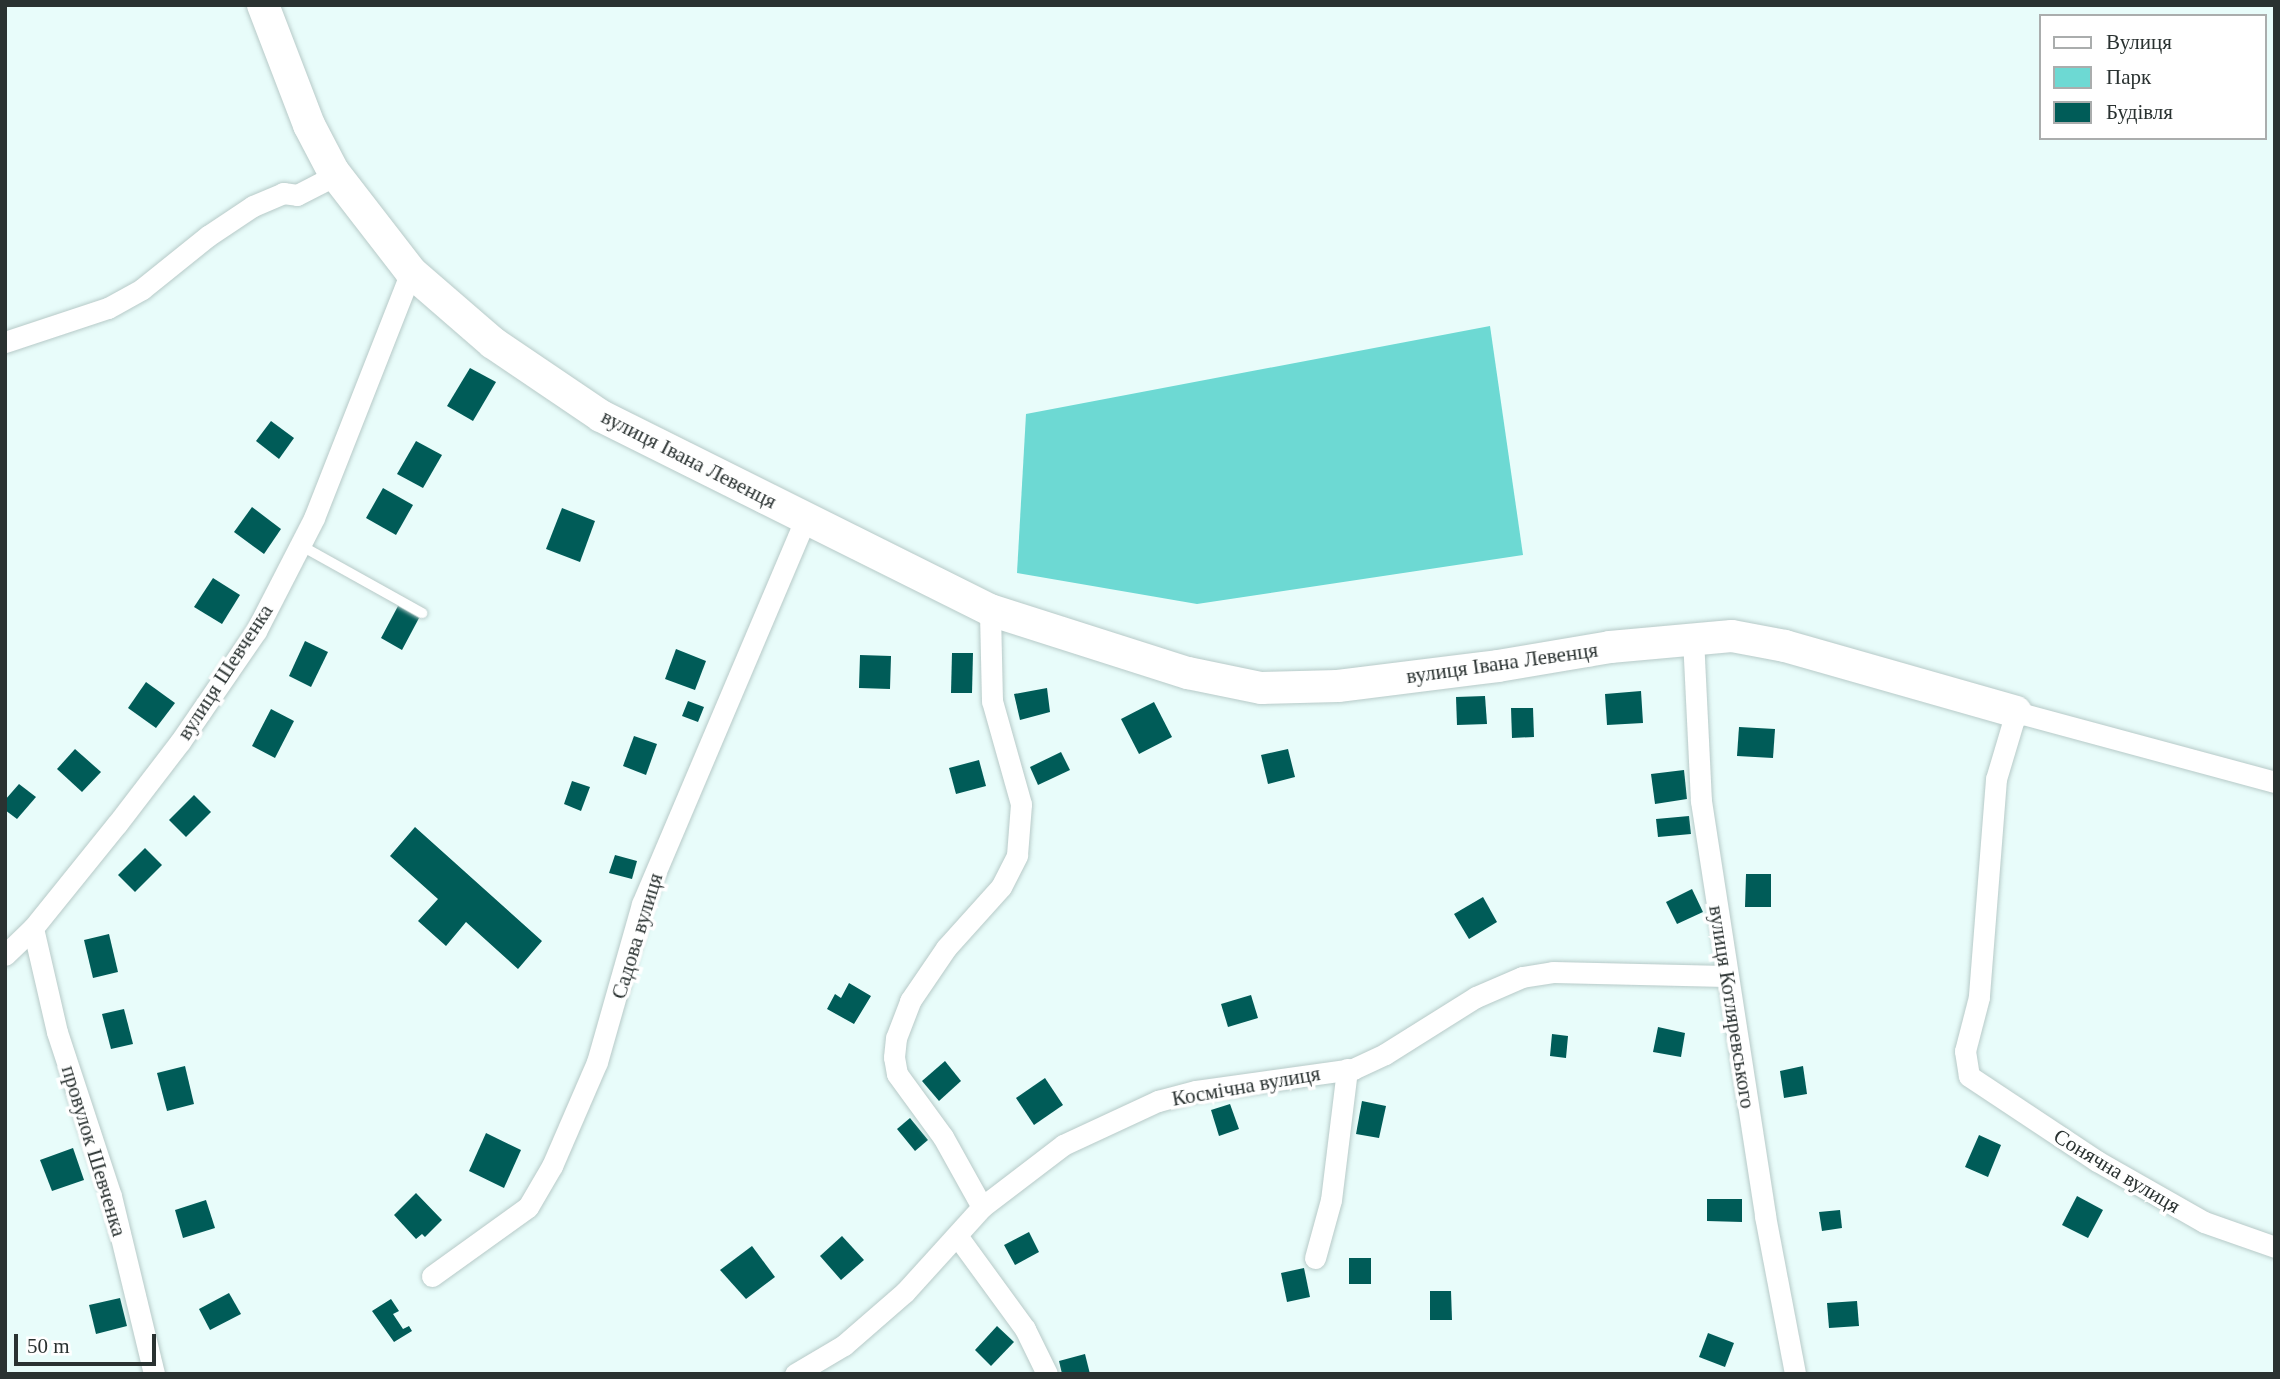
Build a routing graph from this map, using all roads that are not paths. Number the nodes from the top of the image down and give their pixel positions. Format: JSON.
{"nodes":[{"id":1,"x":263,"y":5,"type":"edge"},
{"id":2,"x":336,"y":175,"type":"junction"},
{"id":3,"x":411,"y":272,"type":"junction"},
{"id":4,"x":5,"y":342,"type":"edge"},
{"id":5,"x":806,"y":518,"type":"junction"},
{"id":6,"x":300,"y":545,"type":"junction"},
{"id":7,"x":990,"y":610,"type":"junction"},
{"id":8,"x":422,"y":613,"type":"dead end"},
{"id":9,"x":1693,"y":638,"type":"junction"},
{"id":10,"x":2017,"y":712,"type":"junction"},
{"id":11,"x":2275,"y":782,"type":"edge"},
{"id":12,"x":33,"y":928,"type":"junction"},
{"id":13,"x":5,"y":955,"type":"edge"},
{"id":14,"x":1726,"y":976,"type":"junction"},
{"id":15,"x":1347,"y":1069,"type":"junction"},
{"id":16,"x":982,"y":1207,"type":"junction"},
{"id":17,"x":958,"y":1237,"type":"junction"},
{"id":18,"x":2275,"y":1247,"type":"edge"},
{"id":19,"x":1315,"y":1258,"type":"dead end"},
{"id":20,"x":432,"y":1276,"type":"dead end"},
{"id":21,"x":154,"y":1374,"type":"edge"},
{"id":22,"x":795,"y":1374,"type":"edge"},
{"id":23,"x":1047,"y":1374,"type":"edge"},
{"id":24,"x":1795,"y":1374,"type":"edge"}],
"edges":[{"from":1,"to":2,"type":"street","name":"вулиця Івана Левенця"},
{"from":2,"to":3,"type":"street","name":"вулиця Івана Левенця"},
{"from":2,"to":4,"type":"street"},
{"from":3,"to":5,"type":"street","name":"вулиця Івана Левенця"},
{"from":3,"to":6,"type":"street","name":"вулиця Шевченка"},
{"from":5,"to":7,"type":"street","name":"вулиця Івана Левенця"},
{"from":5,"to":20,"type":"street","name":"Садова вулиця"},
{"from":6,"to":8,"type":"lane"},
{"from":6,"to":12,"type":"street","name":"вулиця Шевченка"},
{"from":7,"to":9,"type":"street","name":"вулиця Івана Левенця"},
{"from":7,"to":16,"type":"street"},
{"from":9,"to":10,"type":"street","name":"вулиця Івана Левенця"},
{"from":9,"to":14,"type":"street","name":"вулиця Котляревського"},
{"from":10,"to":11,"type":"street"},
{"from":10,"to":18,"type":"street","name":"Сонячна вулиця"},
{"from":12,"to":13,"type":"street","name":"вулиця Шевченка"},
{"from":12,"to":21,"type":"street","name":"провулок Шевченка"},
{"from":14,"to":15,"type":"street","name":"Космічна вулиця"},
{"from":14,"to":24,"type":"street","name":"вулиця Котляревського"},
{"from":15,"to":16,"type":"street","name":"Космічна вулиця"},
{"from":15,"to":19,"type":"street"},
{"from":16,"to":17,"type":"street","name":"Космічна вулиця"},
{"from":17,"to":22,"type":"street","name":"Космічна вулиця"},
{"from":17,"to":23,"type":"street"}]}
